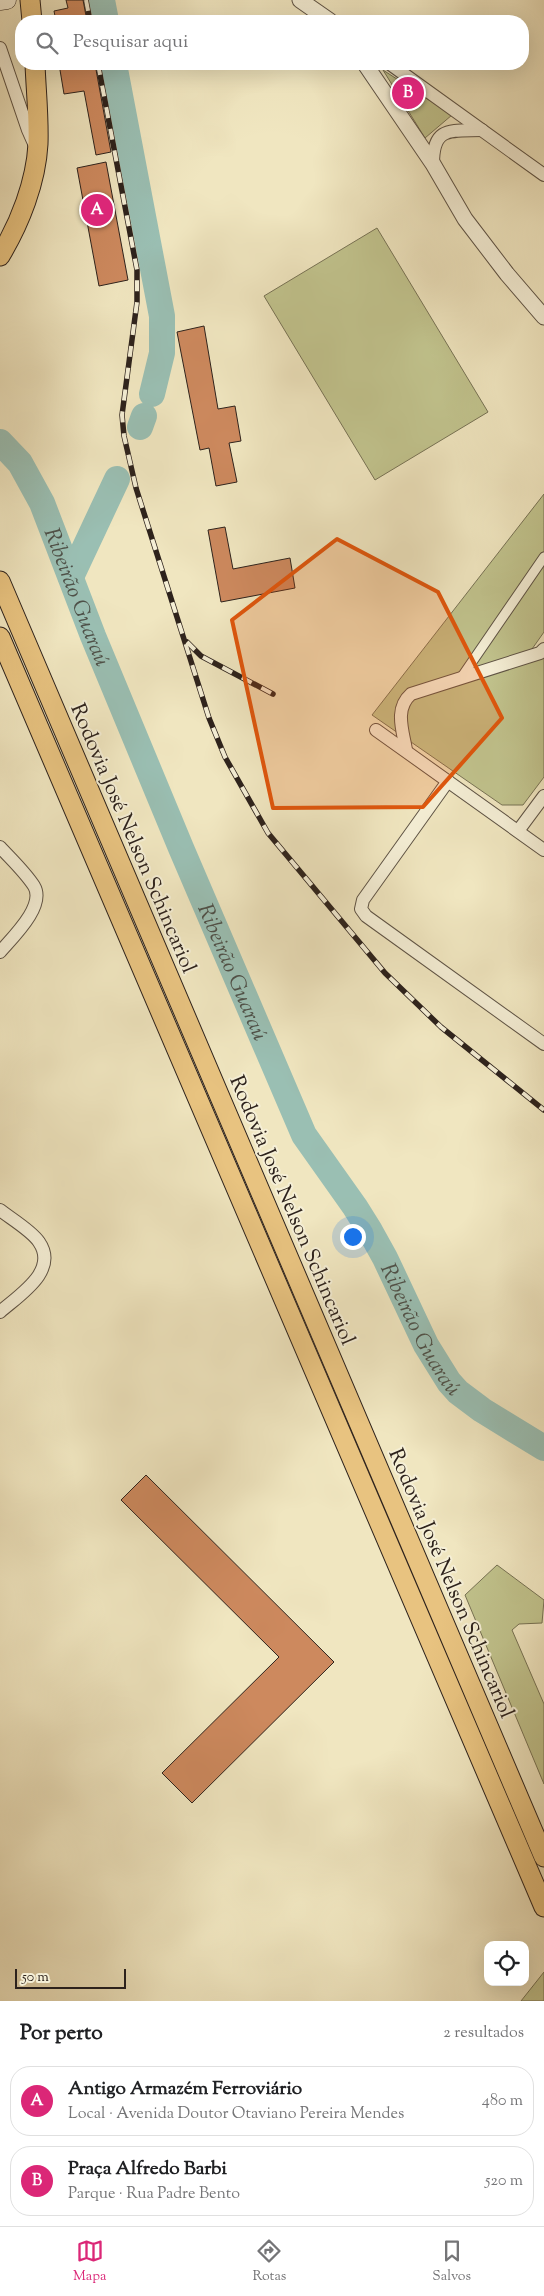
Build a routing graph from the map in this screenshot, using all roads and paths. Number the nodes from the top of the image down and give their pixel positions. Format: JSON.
{"nodes":[{"id":1,"x":7,"y":0,"type":"edge"},
{"id":2,"x":30,"y":0,"type":"edge"},
{"id":3,"x":300,"y":0,"type":"edge"},
{"id":4,"x":0,"y":1,"type":"edge"},
{"id":5,"x":31,"y":15,"type":"edge"},
{"id":6,"x":321,"y":15,"type":"edge"},
{"id":7,"x":0,"y":48,"type":"edge"},
{"id":8,"x":35,"y":70,"type":"edge"},
{"id":9,"x":369,"y":70,"type":"edge"},
{"id":10,"x":398,"y":70,"type":"edge"},
{"id":11,"x":482,"y":130,"type":"junction"},
{"id":12,"x":37,"y":151,"type":"junction"},
{"id":13,"x":433,"y":164,"type":"junction"},
{"id":14,"x":544,"y":176,"type":"edge"},
{"id":15,"x":2,"y":246,"type":"edge"},
{"id":16,"x":544,"y":317,"type":"edge"},
{"id":17,"x":542,"y":563,"type":"edge"},
{"id":18,"x":0,"y":582,"type":"edge"},
{"id":19,"x":0,"y":637,"type":"edge"},
{"id":20,"x":544,"y":649,"type":"edge"},
{"id":21,"x":461,"y":678,"type":"junction"},
{"id":22,"x":376,"y":730,"type":"dead end"},
{"id":23,"x":406,"y":750,"type":"junction"},
{"id":24,"x":448,"y":780,"type":"junction"},
{"id":25,"x":544,"y":796,"type":"edge"},
{"id":26,"x":518,"y":831,"type":"junction"},
{"id":27,"x":0,"y":847,"type":"edge"},
{"id":28,"x":544,"y":850,"type":"edge"},
{"id":29,"x":0,"y":952,"type":"edge"},
{"id":30,"x":544,"y":1044,"type":"edge"},
{"id":31,"x":0,"y":1210,"type":"edge"},
{"id":32,"x":0,"y":1312,"type":"edge"},
{"id":33,"x":544,"y":1857,"type":"edge"},
{"id":34,"x":544,"y":1906,"type":"edge"}],
"edges":[{"from":1,"to":4,"type":"main road"},
{"from":2,"to":5,"type":"main road"},
{"from":3,"to":6,"type":"street"},
{"from":7,"to":12,"type":"street"},
{"from":8,"to":12,"type":"main road"},
{"from":9,"to":13,"type":"street"},
{"from":10,"to":11,"type":"street"},
{"from":11,"to":13,"type":"street"},
{"from":11,"to":14,"type":"street"},
{"from":12,"to":15,"type":"main road"},
{"from":13,"to":16,"type":"street"},
{"from":17,"to":21,"type":"street"},
{"from":18,"to":33,"type":"main road","name":"Rodovia José Nelson Schincariol"},
{"from":19,"to":34,"type":"main road","name":"Rodovia José Nelson Schincariol"},
{"from":20,"to":21,"type":"street"},
{"from":21,"to":23,"type":"street"},
{"from":22,"to":23,"type":"street"},
{"from":23,"to":24,"type":"street"},
{"from":24,"to":26,"type":"street"},
{"from":24,"to":30,"type":"street"},
{"from":25,"to":26,"type":"street"},
{"from":26,"to":28,"type":"street"},
{"from":27,"to":29,"type":"street"},
{"from":31,"to":32,"type":"street"}]}
